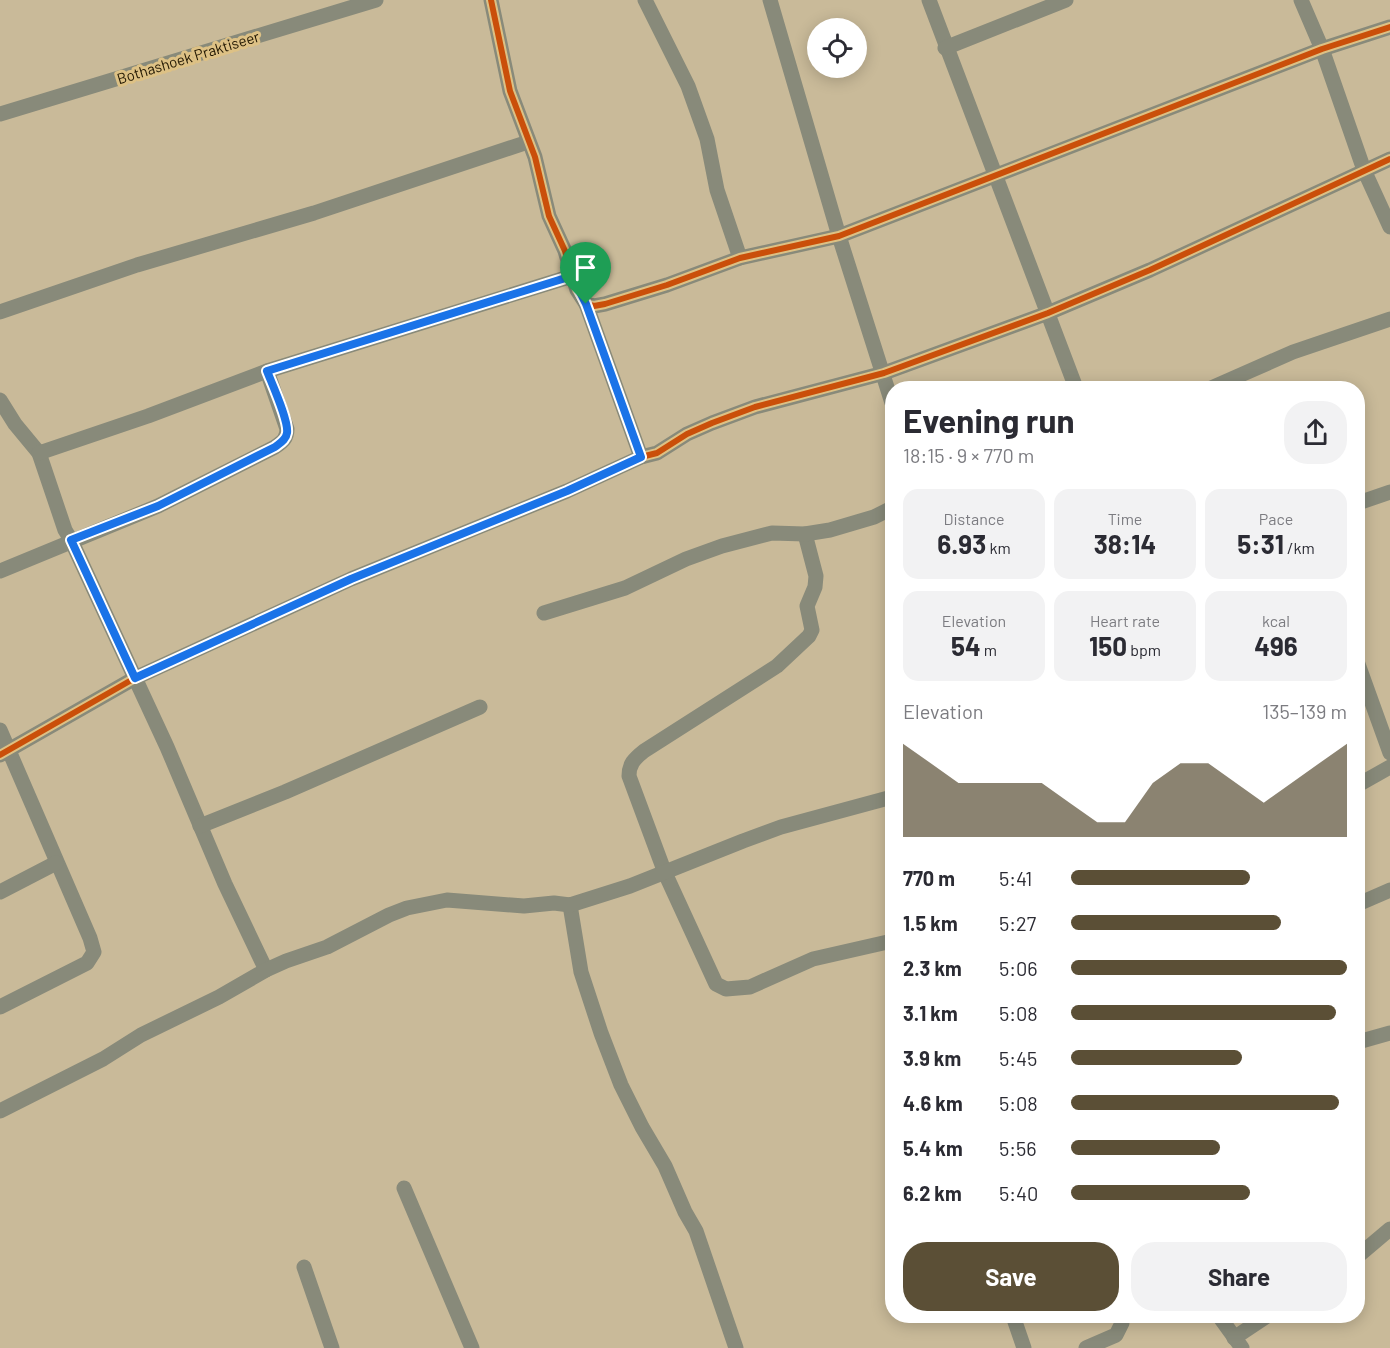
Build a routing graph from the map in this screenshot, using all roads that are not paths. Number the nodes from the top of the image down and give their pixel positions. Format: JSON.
{"nodes":[{"id":1,"x":376,"y":0,"type":"edge"},
{"id":2,"x":491,"y":0,"type":"edge"},
{"id":3,"x":645,"y":0,"type":"edge"},
{"id":4,"x":770,"y":0,"type":"edge"},
{"id":5,"x":929,"y":0,"type":"edge"},
{"id":6,"x":1066,"y":0,"type":"edge"},
{"id":7,"x":1301,"y":0,"type":"edge"},
{"id":8,"x":1390,"y":27,"type":"edge"},
{"id":9,"x":945,"y":48,"type":"junction"},
{"id":10,"x":1322,"y":49,"type":"junction"},
{"id":11,"x":1,"y":110,"type":"edge"},
{"id":12,"x":528,"y":142,"type":"junction"},
{"id":13,"x":1390,"y":159,"type":"edge"},
{"id":14,"x":1364,"y":170,"type":"junction"},
{"id":15,"x":996,"y":174,"type":"junction"},
{"id":16,"x":1390,"y":227,"type":"edge"},
{"id":17,"x":839,"y":236,"type":"junction"},
{"id":18,"x":740,"y":258,"type":"junction"},
{"id":19,"x":572,"y":276,"type":"junction"},
{"id":20,"x":586,"y":304,"type":"junction"},
{"id":21,"x":0,"y":312,"type":"edge"},
{"id":22,"x":1048,"y":313,"type":"junction"},
{"id":23,"x":1390,"y":319,"type":"edge"},
{"id":24,"x":267,"y":371,"type":"junction"},
{"id":25,"x":884,"y":373,"type":"junction"},
{"id":26,"x":886,"y":381,"type":"edge"},
{"id":27,"x":1073,"y":381,"type":"edge"},
{"id":28,"x":1227,"y":381,"type":"edge"},
{"id":29,"x":0,"y":400,"type":"edge"},
{"id":30,"x":39,"y":453,"type":"junction"},
{"id":31,"x":641,"y":457,"type":"junction"},
{"id":32,"x":1390,"y":492,"type":"edge"},
{"id":33,"x":1365,"y":501,"type":"edge"},
{"id":34,"x":885,"y":511,"type":"edge"},
{"id":35,"x":805,"y":534,"type":"junction"},
{"id":36,"x":71,"y":540,"type":"junction"},
{"id":37,"x":0,"y":571,"type":"edge"},
{"id":38,"x":544,"y":613,"type":"dead end"},
{"id":39,"x":135,"y":678,"type":"junction"},
{"id":40,"x":1365,"y":683,"type":"edge"},
{"id":41,"x":480,"y":707,"type":"dead end"},
{"id":42,"x":0,"y":730,"type":"edge"},
{"id":43,"x":4,"y":753,"type":"edge"},
{"id":44,"x":1390,"y":753,"type":"edge"},
{"id":45,"x":1390,"y":767,"type":"edge"},
{"id":46,"x":1365,"y":782,"type":"edge"},
{"id":47,"x":885,"y":799,"type":"edge"},
{"id":48,"x":200,"y":826,"type":"junction"},
{"id":49,"x":56,"y":863,"type":"junction"},
{"id":50,"x":665,"y":873,"type":"junction"},
{"id":51,"x":1390,"y":890,"type":"edge"},
{"id":52,"x":0,"y":892,"type":"edge"},
{"id":53,"x":1365,"y":901,"type":"edge"},
{"id":54,"x":570,"y":904,"type":"junction"},
{"id":55,"x":885,"y":942,"type":"edge"},
{"id":56,"x":266,"y":970,"type":"junction"},
{"id":57,"x":0,"y":1007,"type":"edge"},
{"id":58,"x":1390,"y":1033,"type":"edge"},
{"id":59,"x":1365,"y":1040,"type":"edge"},
{"id":60,"x":0,"y":1111,"type":"edge"},
{"id":61,"x":404,"y":1188,"type":"dead end"},
{"id":62,"x":1390,"y":1229,"type":"edge"},
{"id":63,"x":1365,"y":1250,"type":"edge"},
{"id":64,"x":304,"y":1267,"type":"dead end"},
{"id":65,"x":1015,"y":1323,"type":"edge"},
{"id":66,"x":1122,"y":1323,"type":"edge"},
{"id":67,"x":1224,"y":1323,"type":"edge"},
{"id":68,"x":1259,"y":1323,"type":"edge"},
{"id":69,"x":1238,"y":1343,"type":"edge"},
{"id":70,"x":332,"y":1348,"type":"edge"},
{"id":71,"x":472,"y":1348,"type":"edge"},
{"id":72,"x":736,"y":1348,"type":"edge"},
{"id":73,"x":1024,"y":1348,"type":"edge"},
{"id":74,"x":1086,"y":1348,"type":"edge"}],
"edges":[{"from":1,"to":11,"type":"street","name":"Bothashoek Praktiseer"},
{"from":2,"to":12,"type":"street"},
{"from":3,"to":18,"type":"street"},
{"from":4,"to":17,"type":"street"},
{"from":5,"to":9,"type":"street"},
{"from":6,"to":9,"type":"street"},
{"from":7,"to":10,"type":"street"},
{"from":8,"to":10,"type":"street"},
{"from":9,"to":15,"type":"street"},
{"from":10,"to":14,"type":"street"},
{"from":10,"to":15,"type":"street"},
{"from":12,"to":19,"type":"street"},
{"from":12,"to":21,"type":"street"},
{"from":13,"to":14,"type":"street"},
{"from":14,"to":16,"type":"street"},
{"from":14,"to":22,"type":"street"},
{"from":15,"to":17,"type":"street"},
{"from":15,"to":22,"type":"street"},
{"from":17,"to":18,"type":"street"},
{"from":17,"to":25,"type":"street"},
{"from":18,"to":20,"type":"street"},
{"from":19,"to":20,"type":"street"},
{"from":19,"to":24,"type":"street"},
{"from":20,"to":31,"type":"street"},
{"from":22,"to":25,"type":"street"},
{"from":22,"to":27,"type":"street"},
{"from":23,"to":28,"type":"street"},
{"from":24,"to":30,"type":"street"},
{"from":24,"to":36,"type":"street"},
{"from":25,"to":26,"type":"street"},
{"from":25,"to":31,"type":"street"},
{"from":29,"to":30,"type":"street"},
{"from":30,"to":36,"type":"street"},
{"from":31,"to":39,"type":"street"},
{"from":32,"to":33,"type":"street"},
{"from":34,"to":35,"type":"street"},
{"from":35,"to":38,"type":"street"},
{"from":35,"to":50,"type":"street"},
{"from":36,"to":37,"type":"street"},
{"from":36,"to":39,"type":"street"},
{"from":39,"to":43,"type":"street"},
{"from":39,"to":48,"type":"street"},
{"from":40,"to":44,"type":"street"},
{"from":41,"to":48,"type":"street"},
{"from":42,"to":43,"type":"street"},
{"from":43,"to":49,"type":"street"},
{"from":45,"to":46,"type":"street"},
{"from":47,"to":50,"type":"street"},
{"from":48,"to":56,"type":"street"},
{"from":49,"to":52,"type":"street"},
{"from":49,"to":57,"type":"street"},
{"from":50,"to":54,"type":"street"},
{"from":50,"to":55,"type":"street"},
{"from":51,"to":53,"type":"street"},
{"from":54,"to":56,"type":"street"},
{"from":54,"to":72,"type":"street"},
{"from":56,"to":60,"type":"street"},
{"from":58,"to":59,"type":"street"},
{"from":61,"to":71,"type":"street"},
{"from":62,"to":63,"type":"street"},
{"from":64,"to":70,"type":"street"},
{"from":65,"to":73,"type":"street"},
{"from":66,"to":74,"type":"street"},
{"from":67,"to":69,"type":"street"},
{"from":68,"to":69,"type":"street"}]}
